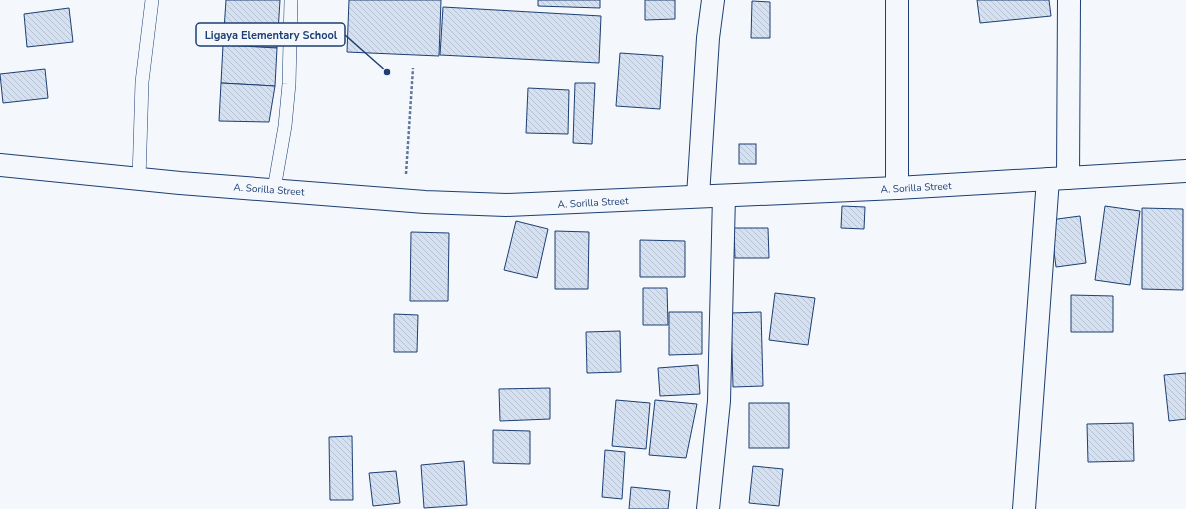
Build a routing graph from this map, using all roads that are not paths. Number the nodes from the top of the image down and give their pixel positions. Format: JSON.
{"nodes":[{"id":1,"x":152,"y":0,"type":"edge"},
{"id":2,"x":291,"y":0,"type":"edge"},
{"id":3,"x":713,"y":0,"type":"edge"},
{"id":4,"x":896,"y":0,"type":"edge"},
{"id":5,"x":1069,"y":0,"type":"edge"},
{"id":6,"x":0,"y":166,"type":"edge"},
{"id":7,"x":1186,"y":171,"type":"edge"},
{"id":8,"x":1058,"y":178,"type":"junction"},
{"id":9,"x":139,"y":179,"type":"junction"},
{"id":10,"x":896,"y":188,"type":"junction"},
{"id":11,"x":274,"y":189,"type":"junction"},
{"id":12,"x":698,"y":196,"type":"junction"},
{"id":13,"x":724,"y":196,"type":"junction"},
{"id":14,"x":708,"y":509,"type":"edge"},
{"id":15,"x":1024,"y":509,"type":"edge"}],
"edges":[{"from":1,"to":9,"type":"lane"},
{"from":2,"to":11,"type":"lane"},
{"from":3,"to":12,"type":"street"},
{"from":4,"to":10,"type":"street"},
{"from":5,"to":8,"type":"street"},
{"from":6,"to":9,"type":"street","name":"A. Sorilla Street"},
{"from":7,"to":8,"type":"street","name":"A. Sorilla Street"},
{"from":8,"to":10,"type":"street","name":"A. Sorilla Street"},
{"from":8,"to":15,"type":"street"},
{"from":9,"to":11,"type":"street","name":"A. Sorilla Street"},
{"from":10,"to":13,"type":"street","name":"A. Sorilla Street"},
{"from":11,"to":12,"type":"street","name":"A. Sorilla Street"},
{"from":12,"to":13,"type":"street","name":"A. Sorilla Street"},
{"from":13,"to":14,"type":"street"}]}
